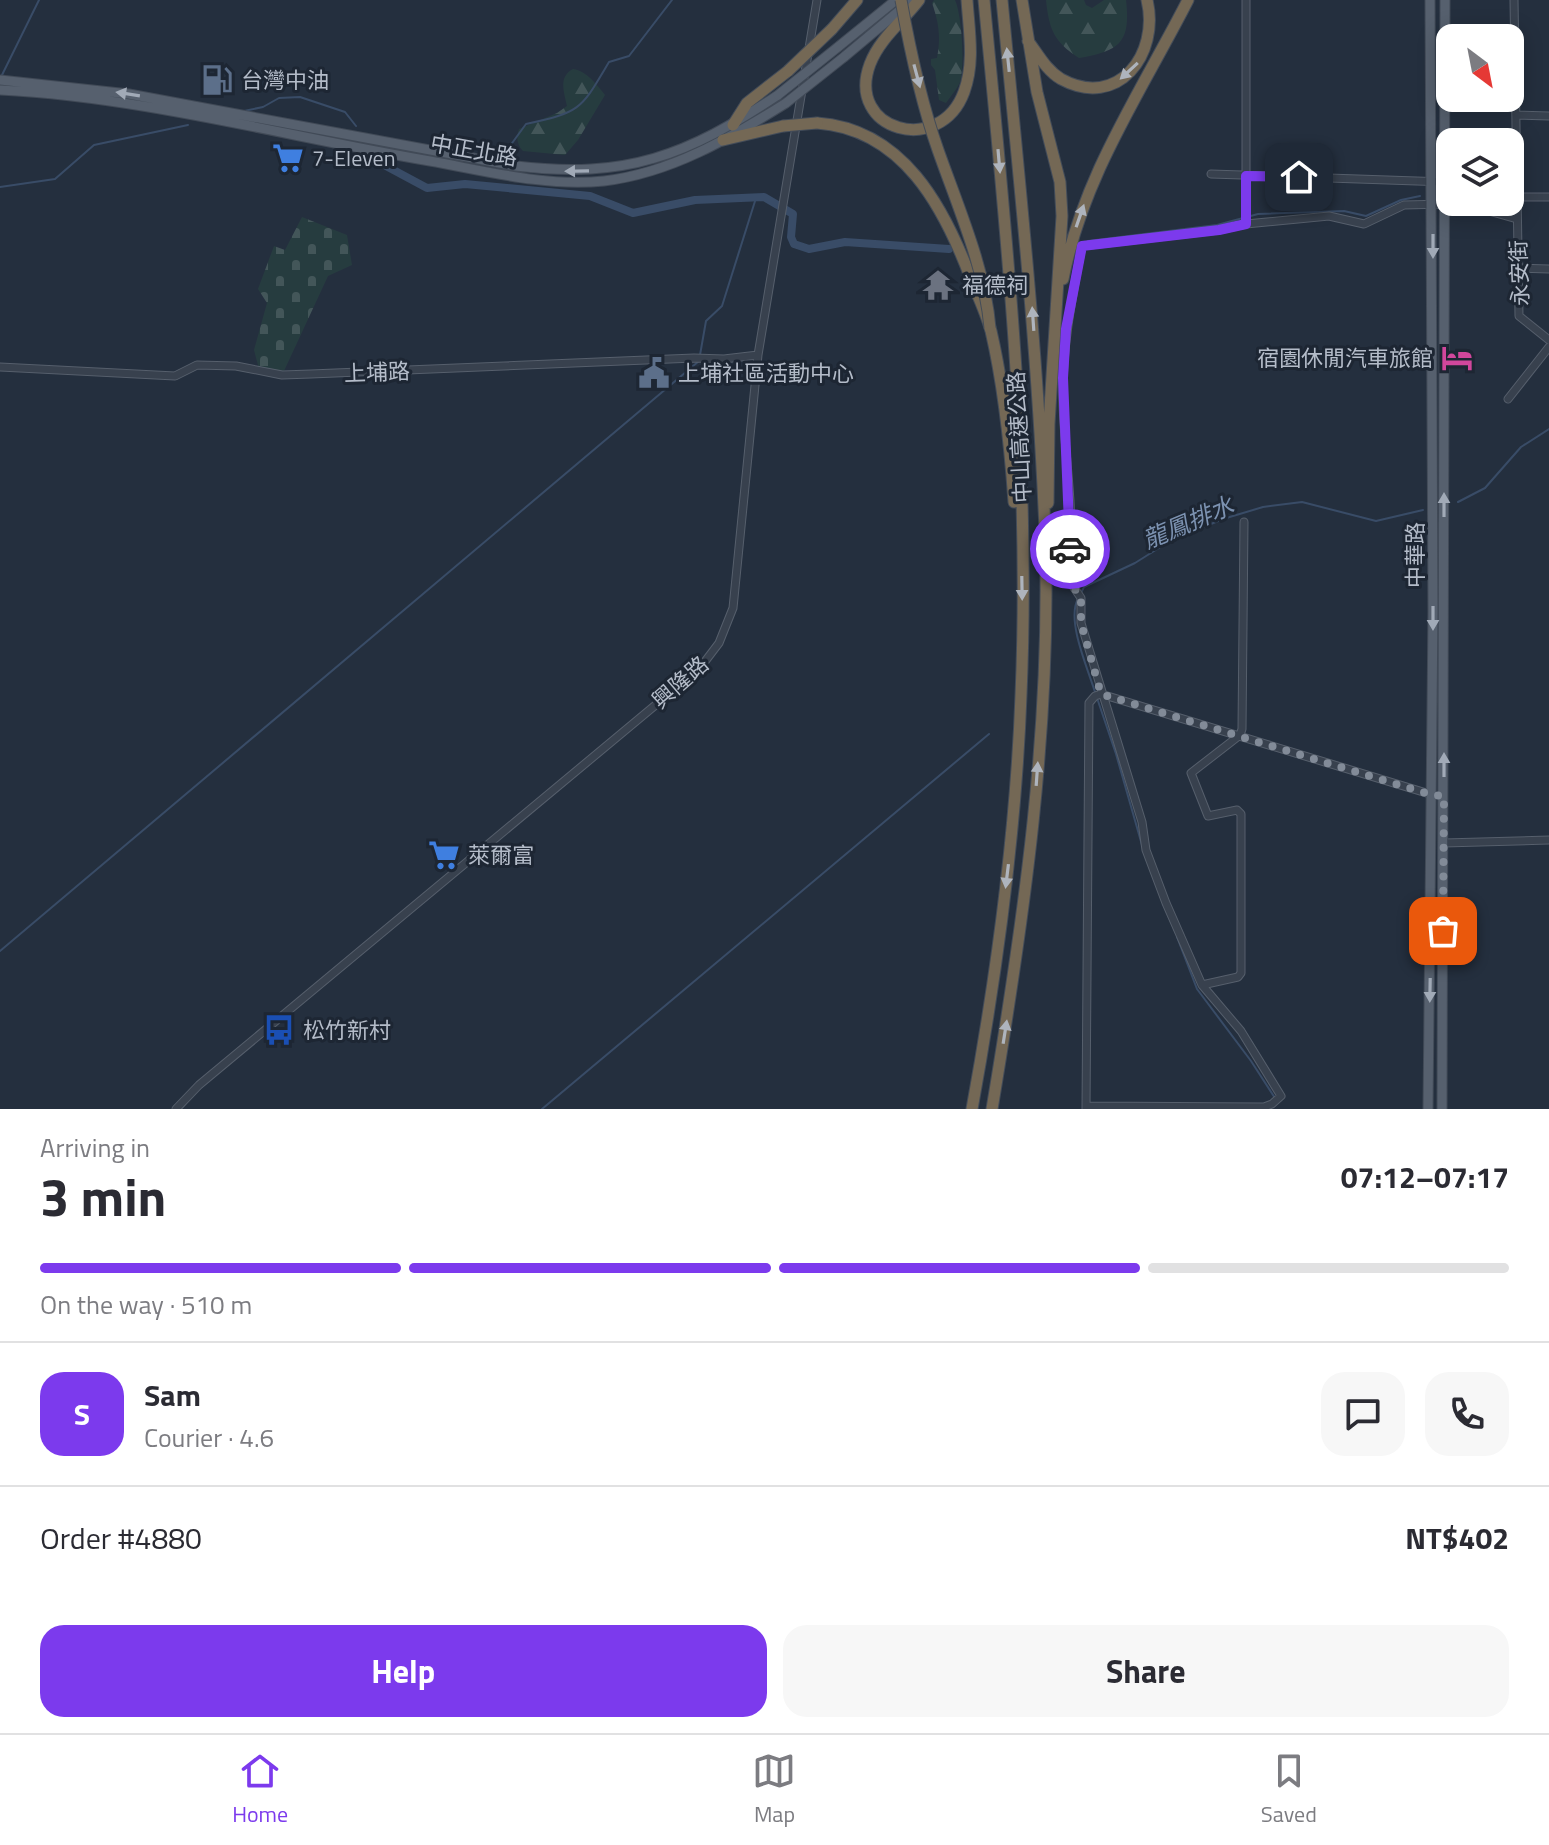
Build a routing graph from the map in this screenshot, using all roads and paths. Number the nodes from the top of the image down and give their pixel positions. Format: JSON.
{"nodes":[{"id":1,"x":817,"y":0,"type":"edge"},
{"id":2,"x":857,"y":0,"type":"edge"},
{"id":3,"x":898,"y":0,"type":"edge"},
{"id":4,"x":912,"y":0,"type":"edge"},
{"id":5,"x":919,"y":0,"type":"edge"},
{"id":6,"x":967,"y":0,"type":"edge"},
{"id":7,"x":984,"y":0,"type":"edge"},
{"id":8,"x":1002,"y":0,"type":"edge"},
{"id":9,"x":1022,"y":0,"type":"edge"},
{"id":10,"x":1147,"y":0,"type":"edge"},
{"id":11,"x":1188,"y":0,"type":"edge"},
{"id":12,"x":1246,"y":0,"type":"edge"},
{"id":13,"x":1430,"y":0,"type":"edge"},
{"id":14,"x":1445,"y":0,"type":"edge"},
{"id":15,"x":1514,"y":0,"type":"edge"},
{"id":16,"x":1028,"y":41,"type":"junction"},
{"id":17,"x":0,"y":80,"type":"edge"},
{"id":18,"x":9,"y":87,"type":"edge"},
{"id":19,"x":782,"y":99,"type":"junction"},
{"id":20,"x":1516,"y":115,"type":"junction"},
{"id":21,"x":1549,"y":116,"type":"edge"},
{"id":22,"x":733,"y":125,"type":"junction"},
{"id":23,"x":1446,"y":128,"type":"edge"},
{"id":24,"x":1516,"y":128,"type":"edge"},
{"id":25,"x":723,"y":140,"type":"junction"},
{"id":26,"x":1211,"y":174,"type":"dead end"},
{"id":27,"x":1246,"y":176,"type":"junction"},
{"id":28,"x":1432,"y":181,"type":"junction"},
{"id":29,"x":1436,"y":181,"type":"edge"},
{"id":30,"x":1524,"y":197,"type":"edge"},
{"id":31,"x":1549,"y":197,"type":"edge"},
{"id":32,"x":1433,"y":203,"type":"junction"},
{"id":33,"x":1436,"y":203,"type":"edge"},
{"id":34,"x":1447,"y":216,"type":"edge"},
{"id":35,"x":1506,"y":216,"type":"edge"},
{"id":36,"x":1517,"y":219,"type":"joint"},
{"id":37,"x":1246,"y":222,"type":"junction"},
{"id":38,"x":1518,"y":268,"type":"junction"},
{"id":39,"x":1549,"y":269,"type":"edge"},
{"id":40,"x":990,"y":328,"type":"junction"},
{"id":41,"x":1549,"y":340,"type":"edge"},
{"id":42,"x":1054,"y":347,"type":"junction"},
{"id":43,"x":1549,"y":347,"type":"edge"},
{"id":44,"x":758,"y":355,"type":"junction"},
{"id":45,"x":0,"y":367,"type":"edge"},
{"id":46,"x":1508,"y":399,"type":"dead end"},
{"id":47,"x":1021,"y":521,"type":"junction"},
{"id":48,"x":1244,"y":522,"type":"dead end"},
{"id":49,"x":1045,"y":531,"type":"junction"},
{"id":50,"x":1101,"y":694,"type":"junction"},
{"id":51,"x":1240,"y":735,"type":"junction"},
{"id":52,"x":1432,"y":795,"type":"junction"},
{"id":53,"x":1444,"y":796,"type":"junction"},
{"id":54,"x":1549,"y":840,"type":"edge"},
{"id":55,"x":1431,"y":843,"type":"junction"},
{"id":56,"x":1444,"y":843,"type":"junction"},
{"id":57,"x":1202,"y":985,"type":"junction"},
{"id":58,"x":1086,"y":1108,"type":"edge"},
{"id":59,"x":177,"y":1109,"type":"edge"},
{"id":60,"x":972,"y":1109,"type":"edge"},
{"id":61,"x":992,"y":1109,"type":"edge"},
{"id":62,"x":1428,"y":1109,"type":"edge"},
{"id":63,"x":1442,"y":1109,"type":"edge"}],
"edges":[{"from":1,"to":44,"type":"street","name":"興隆路"},
{"from":2,"to":22,"type":"highway","bridge":true},
{"from":3,"to":19,"type":"main road","bridge":true},
{"from":3,"to":40,"type":"highway","one_way":true,"bridge":true},
{"from":4,"to":19,"type":"main road","bridge":true},
{"from":5,"to":6,"type":"highway"},
{"from":7,"to":47,"type":"highway","name":"中山高速公路","one_way":true},
{"from":49,"to":8,"type":"highway","name":"中山高速公路","one_way":true},
{"from":9,"to":16,"type":"highway"},
{"from":10,"to":16,"type":"highway","one_way":true},
{"from":42,"to":11,"type":"highway","one_way":true},
{"from":12,"to":27,"type":"street"},
{"from":13,"to":28,"type":"main road","name":"中華路"},
{"from":14,"to":23,"type":"main road","name":"中華路"},
{"from":15,"to":20,"type":"street","name":"永安街"},
{"from":16,"to":42,"type":"highway"},
{"from":17,"to":18,"type":"main road","name":"中正北路"},
{"from":22,"to":18,"type":"main road","name":"中正北路","one_way":true},
{"from":18,"to":25,"type":"main road","name":"中正北路"},
{"from":19,"to":22,"type":"main road","name":"中正北路"},
{"from":19,"to":25,"type":"main road","name":"中正北路"},
{"from":20,"to":21,"type":"street"},
{"from":20,"to":24,"type":"street","name":"永安街"},
{"from":25,"to":40,"type":"highway","bridge":true},
{"from":26,"to":27,"type":"street"},
{"from":27,"to":28,"type":"street"},
{"from":27,"to":37,"type":"street"},
{"from":28,"to":29,"type":"street"},
{"from":28,"to":32,"type":"main road","name":"中華路"},
{"from":30,"to":31,"type":"street"},
{"from":32,"to":33,"type":"street"},
{"from":32,"to":37,"type":"street"},
{"from":32,"to":52,"type":"main road","name":"中華路","one_way":true},
{"from":53,"to":34,"type":"main road","name":"中華路","one_way":true},
{"from":35,"to":36,"type":"street"},
{"from":36,"to":38,"type":"street","name":"永安街"},
{"from":37,"to":50,"type":"street"},
{"from":38,"to":39,"type":"street"},
{"from":38,"to":41,"type":"street","name":"永安街"},
{"from":40,"to":47,"type":"highway"},
{"from":42,"to":49,"type":"highway"},
{"from":43,"to":46,"type":"street"},
{"from":44,"to":45,"type":"street","name":"上埔路"},
{"from":44,"to":59,"type":"street","name":"興隆路"},
{"from":47,"to":60,"type":"highway","name":"中山高速公路","one_way":true},
{"from":48,"to":51,"type":"street"},
{"from":61,"to":49,"type":"highway","name":"中山高速公路","one_way":true},
{"from":50,"to":51,"type":"street"},
{"from":50,"to":57,"type":"street"},
{"from":50,"to":58,"type":"street"},
{"from":51,"to":52,"type":"street"},
{"from":51,"to":57,"type":"street"},
{"from":52,"to":53,"type":"street"},
{"from":52,"to":55,"type":"main road","name":"中華路"},
{"from":53,"to":56,"type":"main road","name":"中華路"},
{"from":54,"to":56,"type":"street"},
{"from":55,"to":56,"type":"main road"},
{"from":55,"to":62,"type":"main road","name":"中華路","one_way":true},
{"from":56,"to":63,"type":"main road","name":"中華路"},
{"from":57,"to":58,"type":"street"}]}
